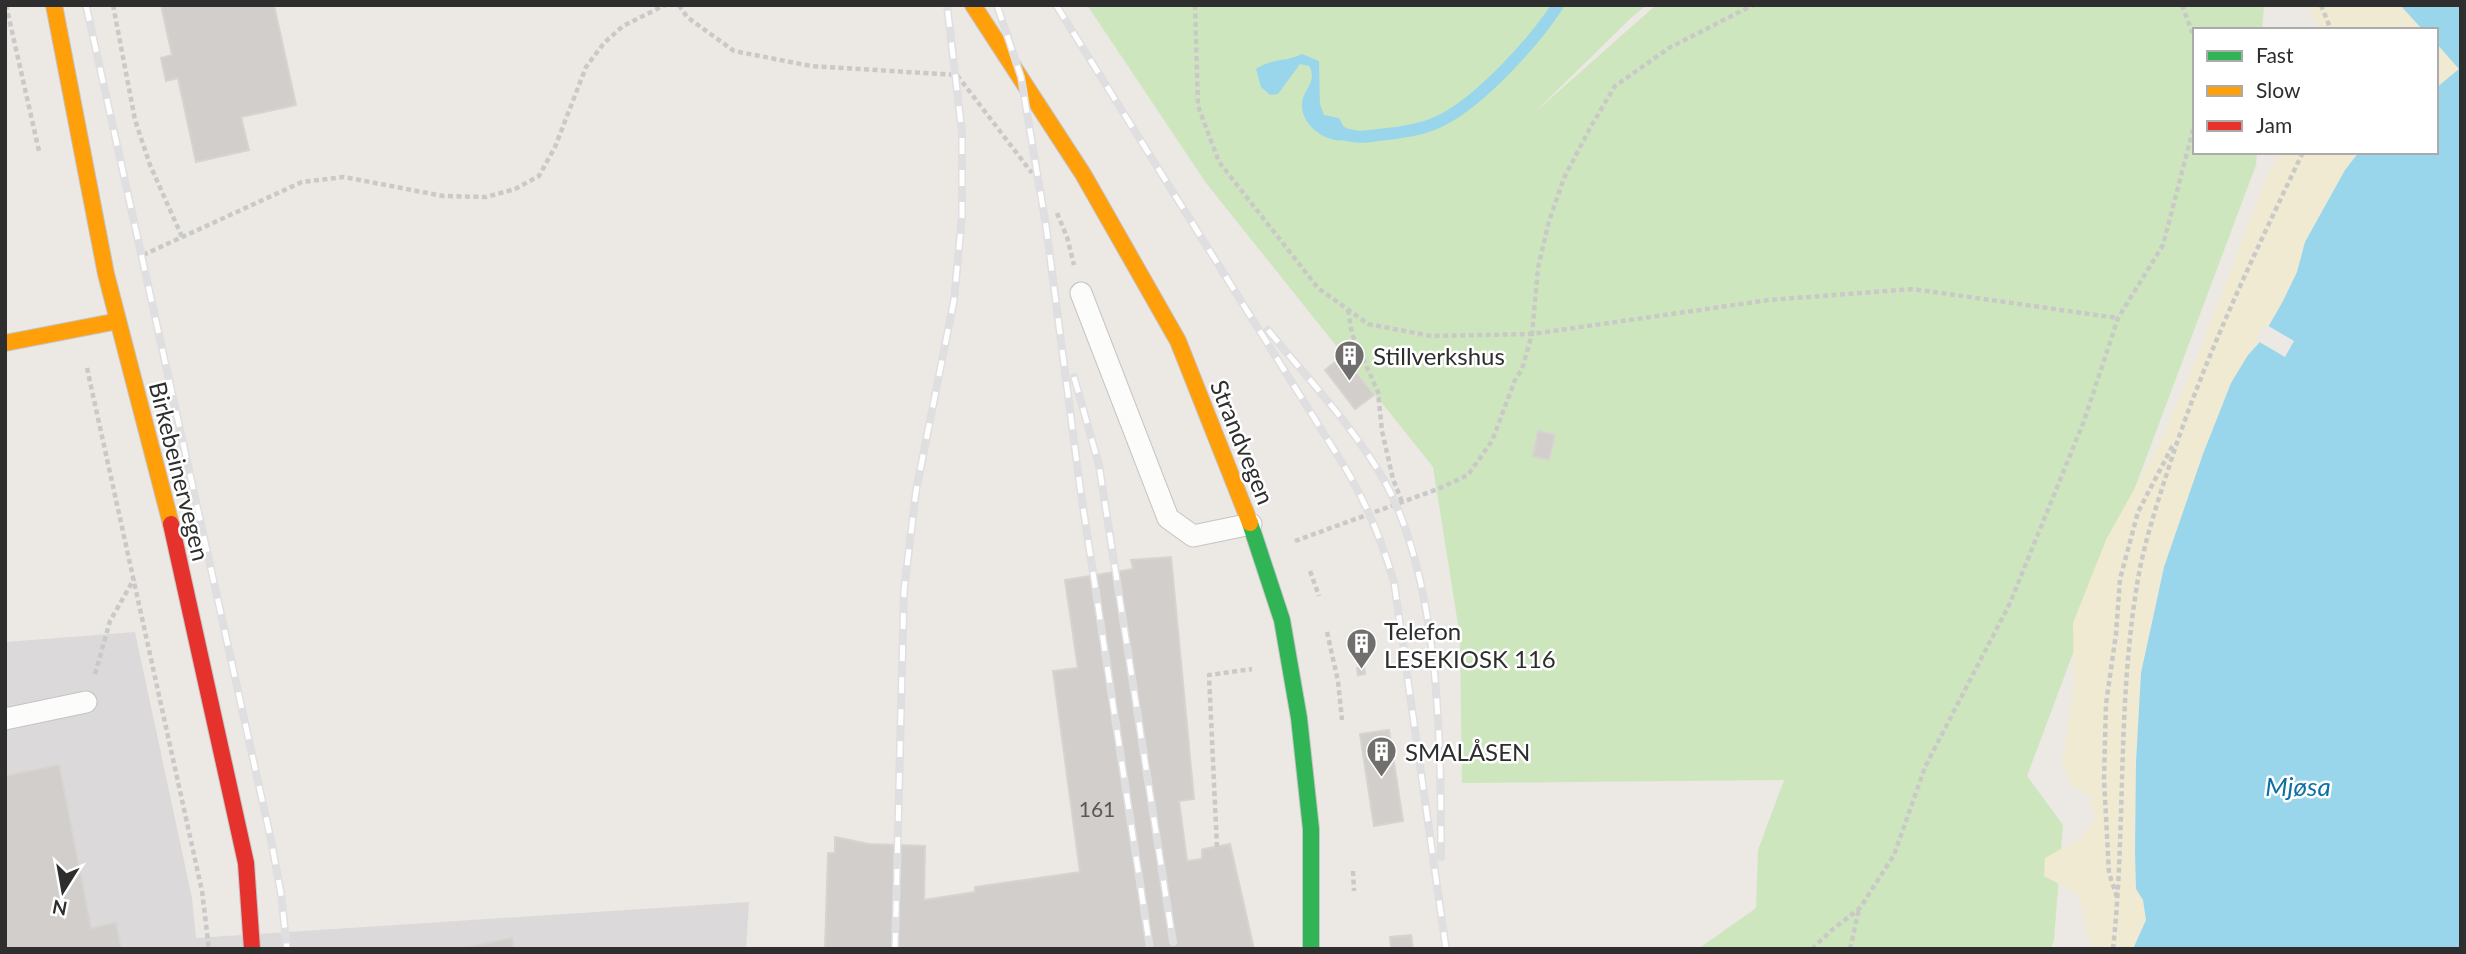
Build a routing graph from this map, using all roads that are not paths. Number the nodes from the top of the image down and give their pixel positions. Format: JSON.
{"nodes":[{"id":1,"x":54,"y":5,"type":"edge"},
{"id":2,"x":973,"y":5,"type":"edge"},
{"id":3,"x":1081,"y":293,"type":"road end"},
{"id":4,"x":118,"y":321,"type":"junction"},
{"id":5,"x":5,"y":342,"type":"edge"},
{"id":6,"x":1251,"y":524,"type":"junction"},
{"id":7,"x":86,"y":702,"type":"road end"},
{"id":8,"x":5,"y":719,"type":"edge"},
{"id":9,"x":252,"y":949,"type":"edge"},
{"id":10,"x":1311,"y":949,"type":"edge"}],
"edges":[{"from":1,"to":4,"type":"street","name":"Birkebeinervegen"},
{"from":2,"to":6,"type":"street","name":"Strandvegen"},
{"from":3,"to":6,"type":"lane"},
{"from":4,"to":5,"type":"street"},
{"from":4,"to":9,"type":"street","name":"Birkebeinervegen"},
{"from":6,"to":10,"type":"street","name":"Strandvegen"},
{"from":7,"to":8,"type":"lane"}]}
